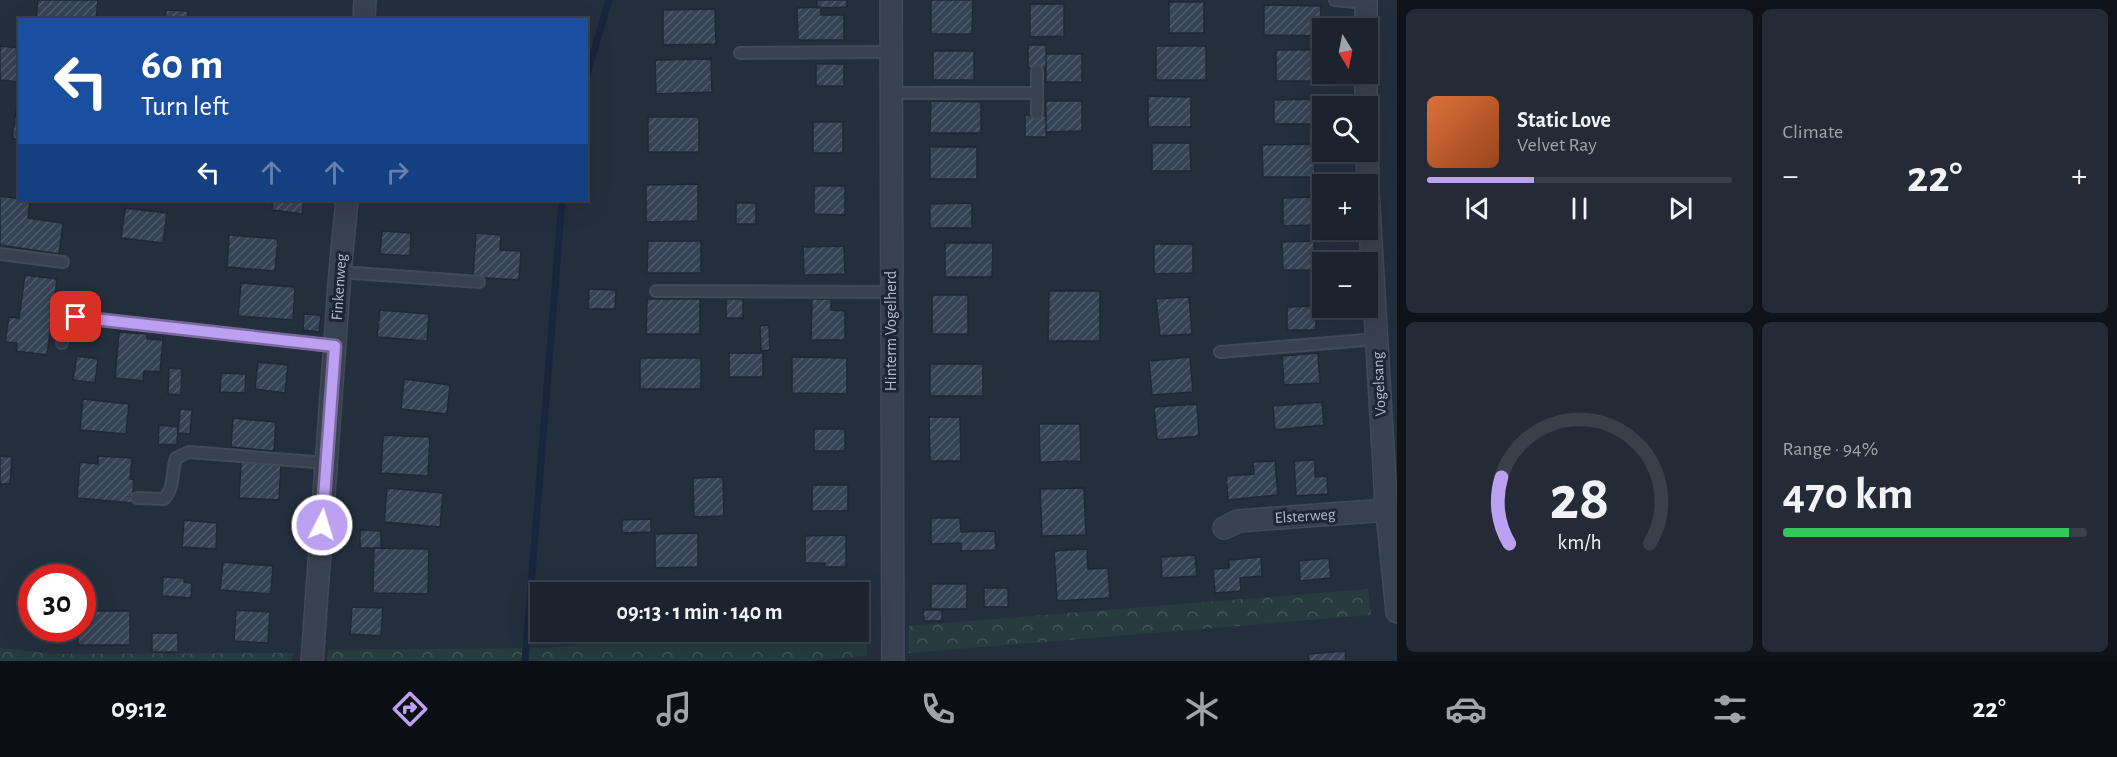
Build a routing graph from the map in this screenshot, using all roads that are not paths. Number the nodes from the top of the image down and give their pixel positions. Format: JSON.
{"nodes":[{"id":1,"x":365,"y":0,"type":"edge"},
{"id":2,"x":891,"y":0,"type":"edge"},
{"id":3,"x":1335,"y":0,"type":"edge"},
{"id":4,"x":1366,"y":1,"type":"edge"},
{"id":5,"x":364,"y":18,"type":"edge"},
{"id":6,"x":1366,"y":18,"type":"edge"},
{"id":7,"x":891,"y":52,"type":"junction"},
{"id":8,"x":740,"y":53,"type":"dead end"},
{"id":9,"x":1037,"y":71,"type":"dead end"},
{"id":10,"x":891,"y":93,"type":"junction"},
{"id":11,"x":1037,"y":93,"type":"junction"},
{"id":12,"x":1037,"y":113,"type":"dead end"},
{"id":13,"x":347,"y":201,"type":"edge"},
{"id":14,"x":1371,"y":240,"type":"edge"},
{"id":15,"x":0,"y":254,"type":"edge"},
{"id":16,"x":63,"y":262,"type":"dead end"},
{"id":17,"x":340,"y":272,"type":"junction"},
{"id":18,"x":479,"y":282,"type":"dead end"},
{"id":19,"x":657,"y":291,"type":"dead end"},
{"id":20,"x":891,"y":292,"type":"junction"},
{"id":21,"x":1377,"y":339,"type":"junction"},
{"id":22,"x":62,"y":343,"type":"dead end"},
{"id":23,"x":335,"y":346,"type":"junction"},
{"id":24,"x":1220,"y":352,"type":"dead end"},
{"id":25,"x":327,"y":463,"type":"junction"},
{"id":26,"x":137,"y":498,"type":"dead end"},
{"id":27,"x":1390,"y":504,"type":"edge"},
{"id":28,"x":1224,"y":528,"type":"dead end"},
{"id":29,"x":1397,"y":612,"type":"edge"},
{"id":30,"x":312,"y":661,"type":"edge"},
{"id":31,"x":893,"y":661,"type":"edge"}],
"edges":[{"from":1,"to":5,"type":"street"},
{"from":2,"to":7,"type":"street","name":"Hinterm Vogelherd"},
{"from":3,"to":4,"type":"lane"},
{"from":4,"to":6,"type":"street"},
{"from":7,"to":8,"type":"lane"},
{"from":7,"to":10,"type":"street","name":"Hinterm Vogelherd"},
{"from":9,"to":11,"type":"lane"},
{"from":10,"to":11,"type":"lane"},
{"from":10,"to":20,"type":"street","name":"Hinterm Vogelherd"},
{"from":11,"to":12,"type":"lane"},
{"from":13,"to":17,"type":"street","name":"Finkenweg"},
{"from":14,"to":21,"type":"street","name":"Vogelsang"},
{"from":15,"to":16,"type":"lane"},
{"from":17,"to":18,"type":"lane"},
{"from":17,"to":23,"type":"street","name":"Finkenweg"},
{"from":19,"to":20,"type":"lane"},
{"from":20,"to":31,"type":"street","name":"Hinterm Vogelherd"},
{"from":21,"to":24,"type":"lane"},
{"from":21,"to":27,"type":"street","name":"Vogelsang"},
{"from":22,"to":23,"type":"lane"},
{"from":23,"to":25,"type":"street","name":"Finkenweg"},
{"from":25,"to":26,"type":"lane"},
{"from":25,"to":30,"type":"street","name":"Finkenweg"},
{"from":27,"to":28,"type":"street","name":"Elsterweg"},
{"from":27,"to":29,"type":"street","name":"Vogelsang"}]}
